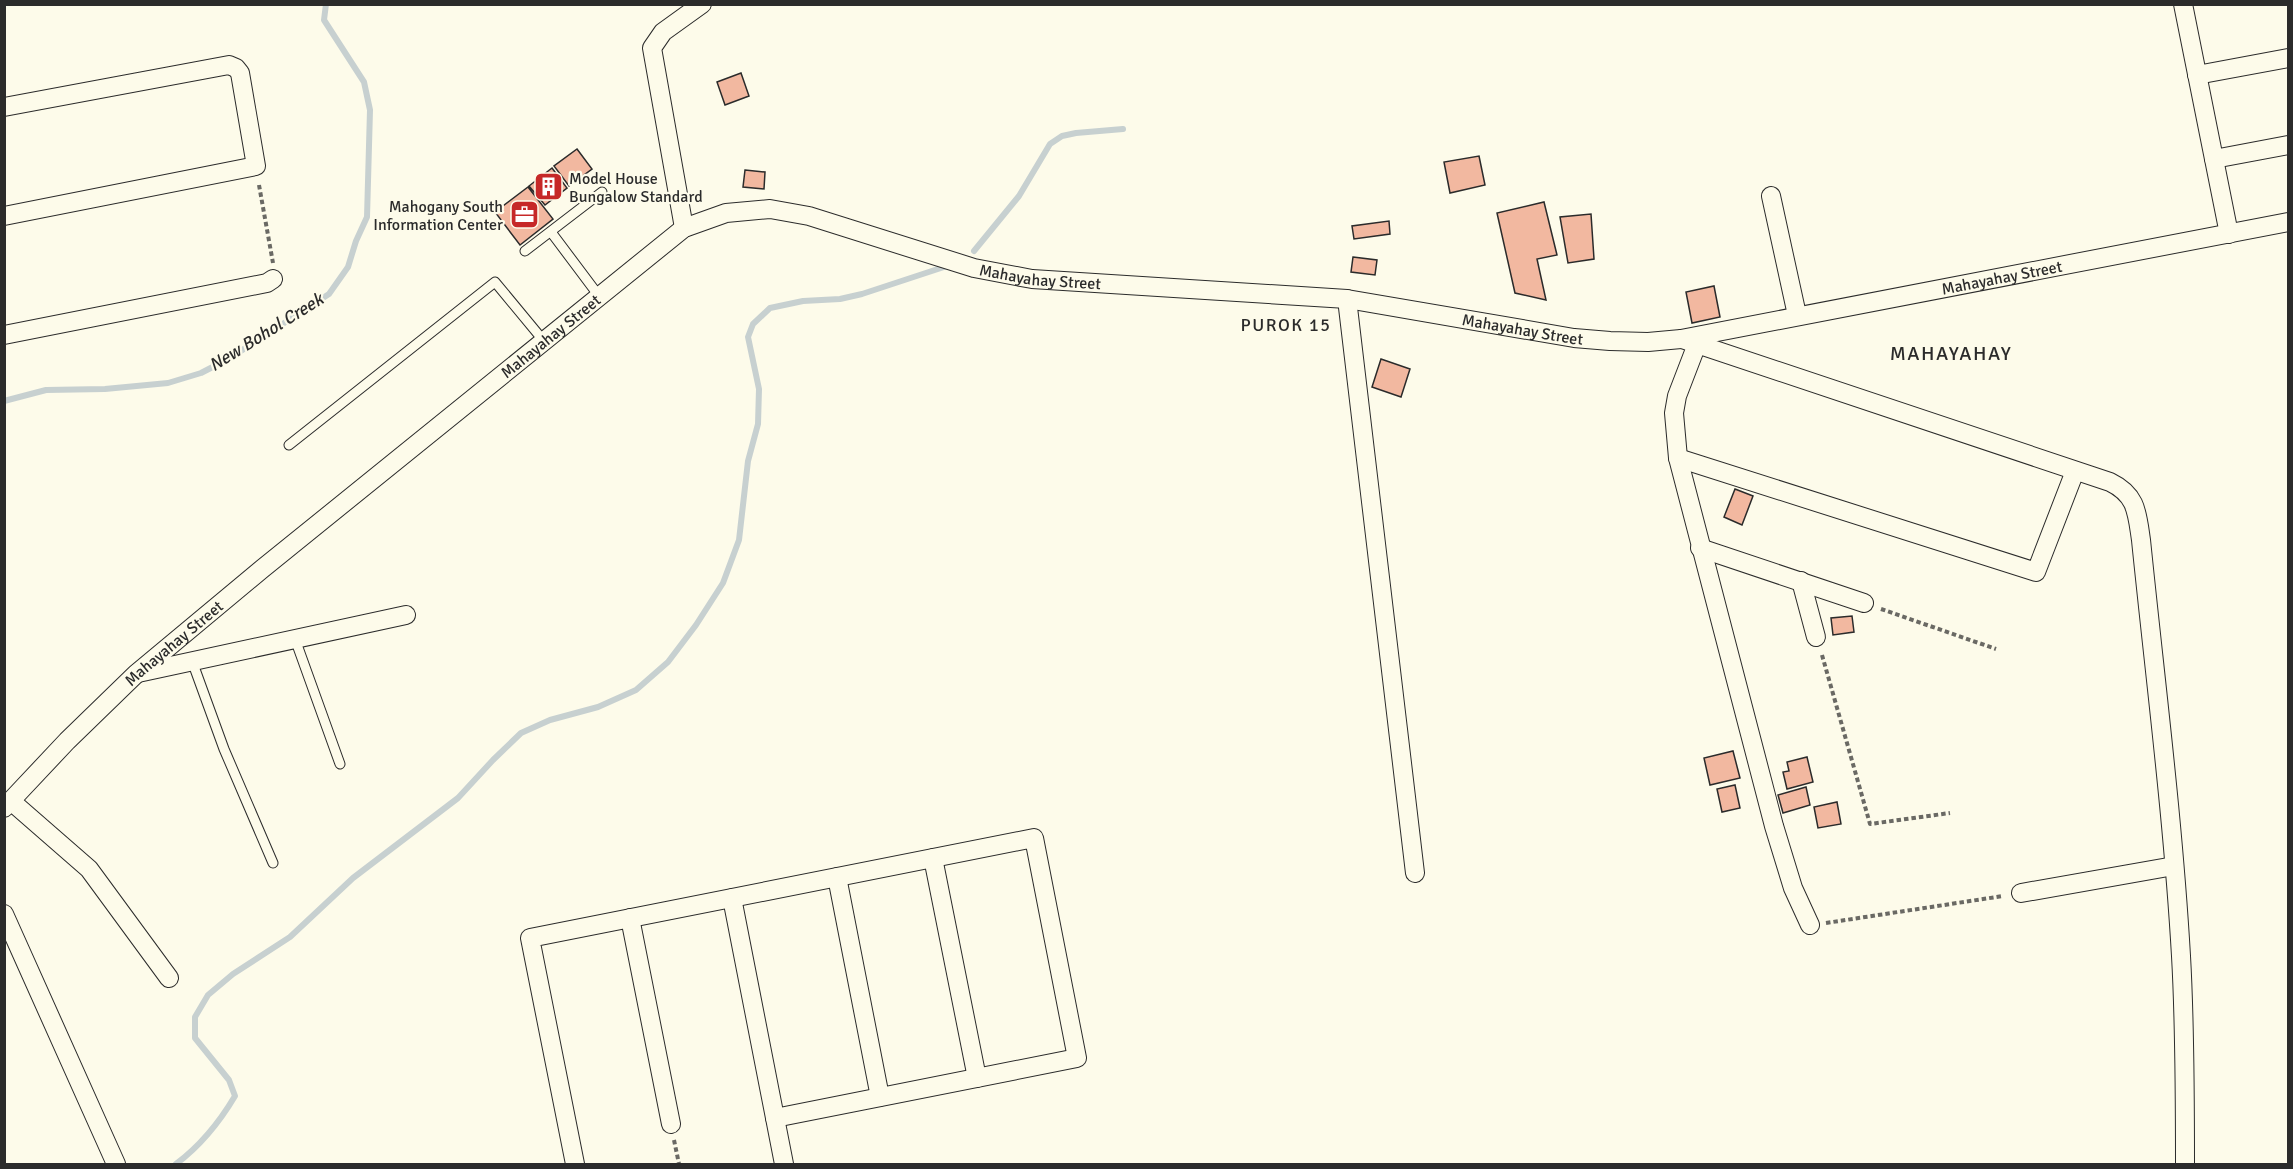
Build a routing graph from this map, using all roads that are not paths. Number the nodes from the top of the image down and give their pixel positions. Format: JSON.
{"nodes":[{"id":1,"x":702,"y":4,"type":"edge"},
{"id":2,"x":2183,"y":4,"type":"edge"},
{"id":3,"x":2289,"y":57,"type":"edge"},
{"id":4,"x":2197,"y":75,"type":"junction"},
{"id":5,"x":4,"y":107,"type":"edge"},
{"id":6,"x":2289,"y":144,"type":"edge"},
{"id":7,"x":2214,"y":159,"type":"junction"},
{"id":8,"x":602,"y":192,"type":"dead end"},
{"id":9,"x":1771,"y":196,"type":"dead end"},
{"id":10,"x":4,"y":216,"type":"edge"},
{"id":11,"x":2289,"y":222,"type":"edge"},
{"id":12,"x":684,"y":228,"type":"junction"},
{"id":13,"x":551,"y":232,"type":"junction"},
{"id":14,"x":2229,"y":234,"type":"junction"},
{"id":15,"x":525,"y":251,"type":"dead end"},
{"id":16,"x":273,"y":279,"type":"road end"},
{"id":17,"x":599,"y":296,"type":"junction"},
{"id":18,"x":1347,"y":299,"type":"junction"},
{"id":19,"x":1797,"y":315,"type":"junction"},
{"id":20,"x":4,"y":335,"type":"edge"},
{"id":21,"x":543,"y":340,"type":"junction"},
{"id":22,"x":1689,"y":341,"type":"junction"},
{"id":23,"x":289,"y":445,"type":"dead end"},
{"id":24,"x":1678,"y":458,"type":"junction"},
{"id":25,"x":2075,"y":471,"type":"junction"},
{"id":26,"x":1700,"y":548,"type":"junction"},
{"id":27,"x":1801,"y":581,"type":"junction"},
{"id":28,"x":1864,"y":603,"type":"road end"},
{"id":29,"x":406,"y":615,"type":"dead end"},
{"id":30,"x":1816,"y":636,"type":"road end"},
{"id":31,"x":295,"y":639,"type":"junction"},
{"id":32,"x":192,"y":661,"type":"junction"},
{"id":33,"x":136,"y":674,"type":"junction"},
{"id":34,"x":340,"y":764,"type":"dead end"},
{"id":35,"x":8,"y":805,"type":"edge"},
{"id":36,"x":933,"y":858,"type":"junction"},
{"id":37,"x":273,"y":863,"type":"dead end"},
{"id":38,"x":2174,"y":866,"type":"junction"},
{"id":39,"x":1415,"y":873,"type":"dead end"},
{"id":40,"x":837,"y":877,"type":"junction"},
{"id":41,"x":2022,"y":893,"type":"road end"},
{"id":42,"x":732,"y":898,"type":"junction"},
{"id":43,"x":4,"y":914,"type":"edge"},
{"id":44,"x":630,"y":918,"type":"junction"},
{"id":45,"x":1810,"y":925,"type":"road end"},
{"id":46,"x":169,"y":978,"type":"dead end"},
{"id":47,"x":977,"y":1078,"type":"junction"},
{"id":48,"x":880,"y":1097,"type":"junction"},
{"id":49,"x":775,"y":1118,"type":"junction"},
{"id":50,"x":671,"y":1124,"type":"dead end"},
{"id":51,"x":116,"y":1164,"type":"edge"},
{"id":52,"x":575,"y":1164,"type":"edge"},
{"id":53,"x":784,"y":1164,"type":"edge"},
{"id":54,"x":2185,"y":1164,"type":"edge"}],
"edges":[{"from":1,"to":12,"type":"street"},
{"from":2,"to":4,"type":"street"},
{"from":3,"to":4,"type":"street"},
{"from":4,"to":7,"type":"street"},
{"from":5,"to":10,"type":"street"},
{"from":6,"to":7,"type":"street"},
{"from":7,"to":14,"type":"street"},
{"from":8,"to":13,"type":"lane"},
{"from":9,"to":19,"type":"street"},
{"from":11,"to":14,"type":"street","name":"Mahayahay Street"},
{"from":12,"to":17,"type":"street","name":"Mahayahay Street"},
{"from":12,"to":18,"type":"street","name":"Mahayahay Street"},
{"from":13,"to":15,"type":"lane"},
{"from":13,"to":17,"type":"lane"},
{"from":14,"to":19,"type":"street","name":"Mahayahay Street"},
{"from":16,"to":20,"type":"street"},
{"from":17,"to":21,"type":"street","name":"Mahayahay Street"},
{"from":18,"to":22,"type":"street","name":"Mahayahay Street"},
{"from":18,"to":39,"type":"street"},
{"from":19,"to":22,"type":"street","name":"Mahayahay Street"},
{"from":21,"to":23,"type":"lane"},
{"from":21,"to":33,"type":"street","name":"Mahayahay Street"},
{"from":22,"to":24,"type":"street"},
{"from":22,"to":25,"type":"street"},
{"from":24,"to":25,"type":"street"},
{"from":24,"to":26,"type":"street"},
{"from":25,"to":38,"type":"street"},
{"from":26,"to":27,"type":"street"},
{"from":26,"to":45,"type":"street"},
{"from":27,"to":28,"type":"street"},
{"from":27,"to":30,"type":"street"},
{"from":29,"to":31,"type":"street"},
{"from":31,"to":32,"type":"street"},
{"from":31,"to":34,"type":"lane"},
{"from":32,"to":33,"type":"street"},
{"from":32,"to":37,"type":"lane"},
{"from":33,"to":35,"type":"street","name":"Mahayahay Street"},
{"from":35,"to":46,"type":"street"},
{"from":36,"to":40,"type":"street"},
{"from":36,"to":47,"type":"street"},
{"from":36,"to":47,"type":"street"},
{"from":38,"to":41,"type":"street"},
{"from":38,"to":54,"type":"street"},
{"from":40,"to":42,"type":"street"},
{"from":40,"to":48,"type":"street"},
{"from":42,"to":44,"type":"street"},
{"from":42,"to":49,"type":"street"},
{"from":43,"to":51,"type":"street"},
{"from":44,"to":50,"type":"street"},
{"from":44,"to":52,"type":"street"},
{"from":47,"to":48,"type":"street"},
{"from":48,"to":49,"type":"street"},
{"from":49,"to":53,"type":"street"}]}
